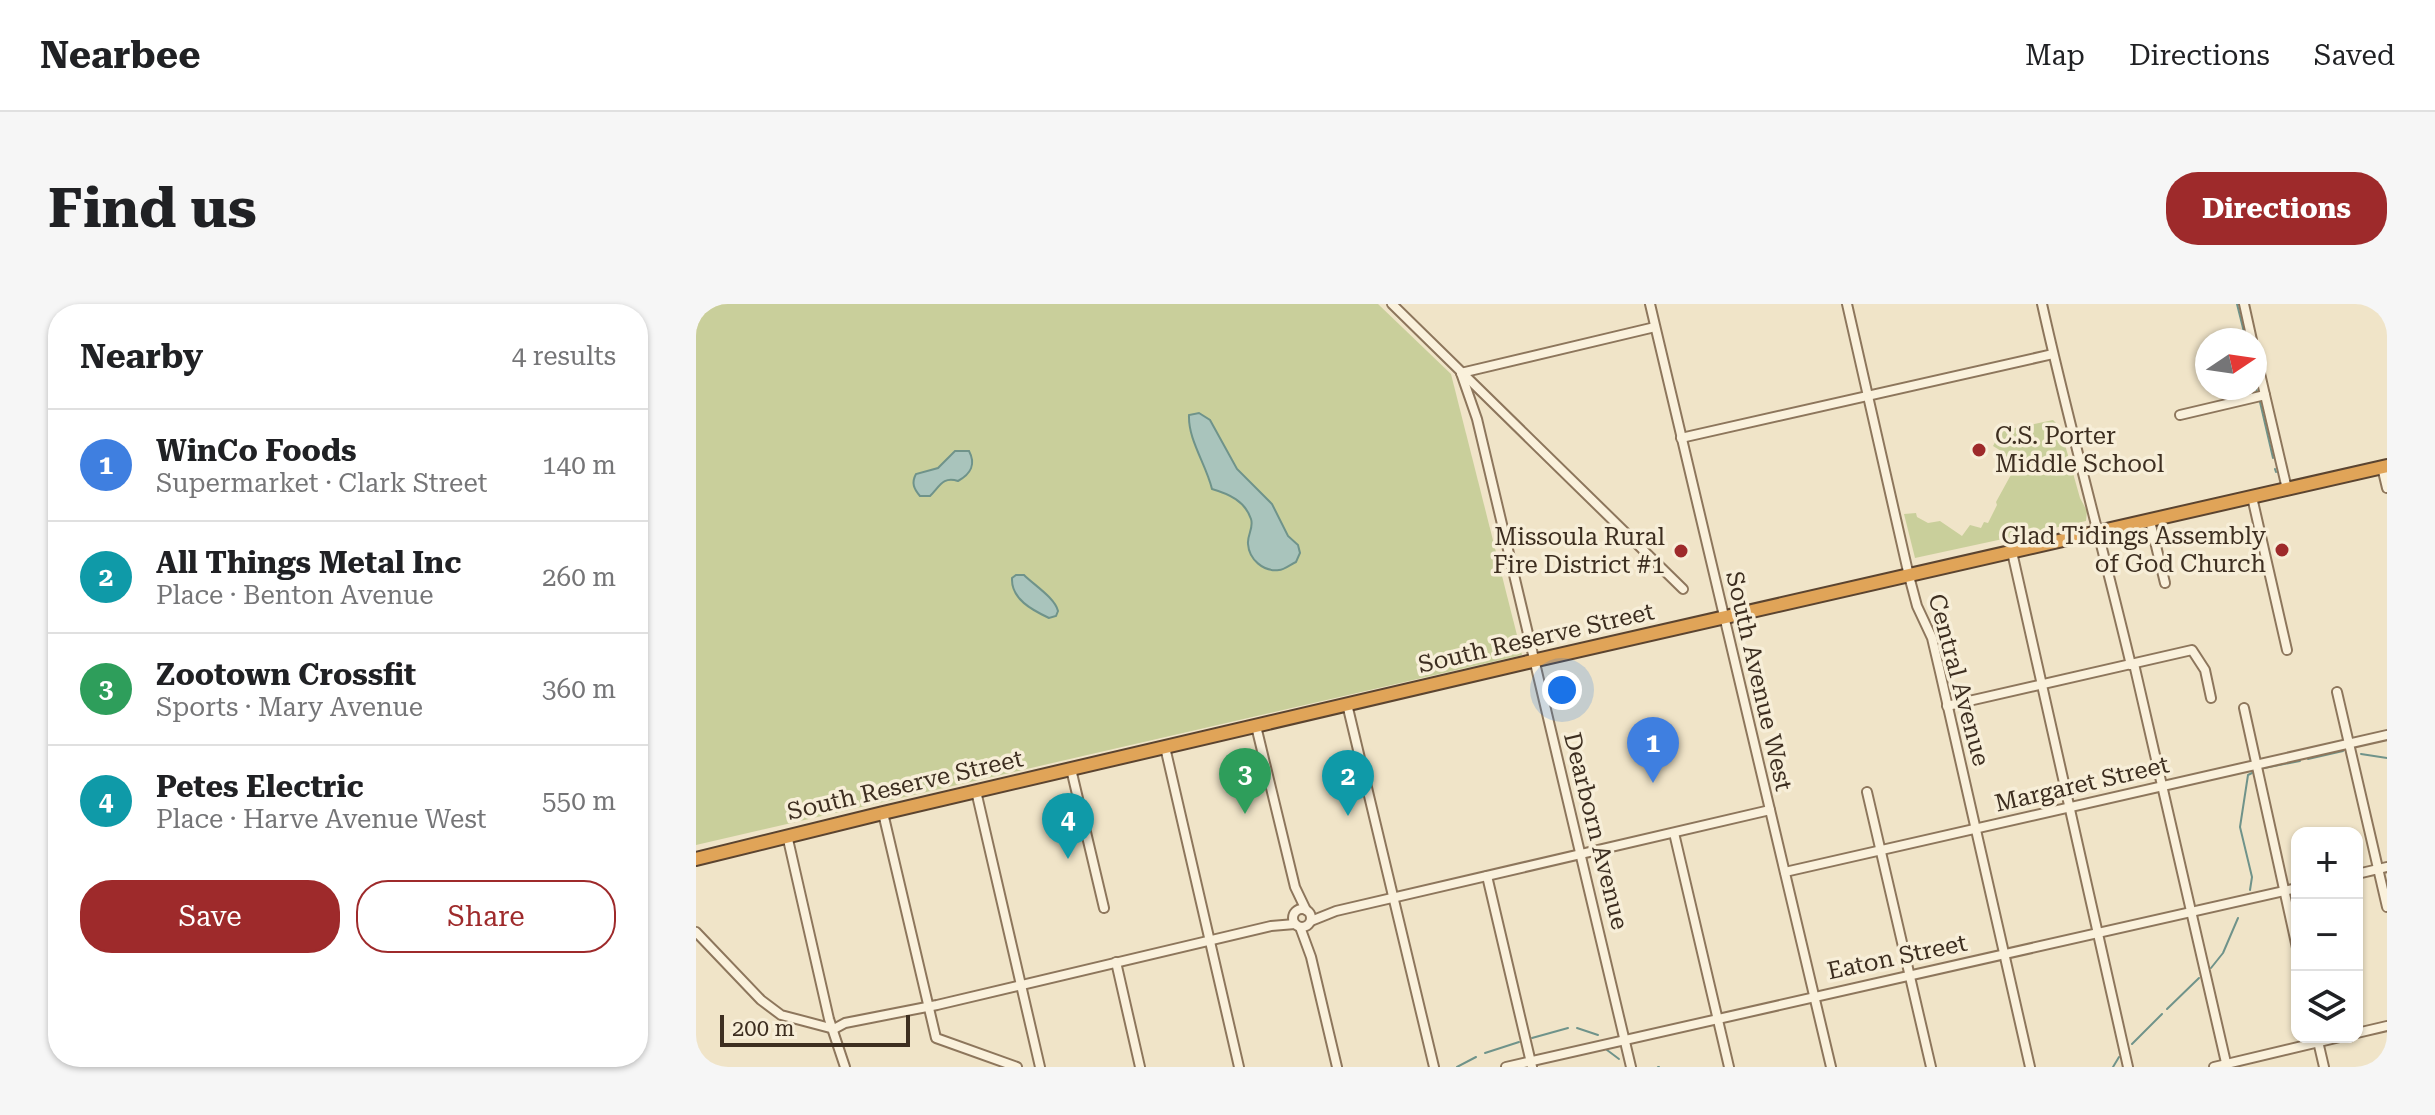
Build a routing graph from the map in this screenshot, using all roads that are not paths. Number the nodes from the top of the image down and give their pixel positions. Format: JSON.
{"nodes":[{"id":1,"x":1392,"y":304,"type":"edge"},
{"id":2,"x":1650,"y":304,"type":"edge"},
{"id":3,"x":1847,"y":304,"type":"edge"},
{"id":4,"x":2042,"y":304,"type":"edge"},
{"id":5,"x":2244,"y":304,"type":"edge"},
{"id":6,"x":1655,"y":327,"type":"junction"},
{"id":7,"x":2249,"y":328,"type":"edge"},
{"id":8,"x":2053,"y":354,"type":"junction"},
{"id":9,"x":1461,"y":373,"type":"junction"},
{"id":10,"x":1868,"y":394,"type":"junction"},
{"id":11,"x":2244,"y":400,"type":"edge"},
{"id":12,"x":2266,"y":400,"type":"edge"},
{"id":13,"x":2180,"y":415,"type":"dead end"},
{"id":14,"x":1681,"y":438,"type":"junction"},
{"id":15,"x":2385,"y":467,"type":"edge"},
{"id":16,"x":2387,"y":488,"type":"edge"},
{"id":17,"x":2287,"y":489,"type":"junction"},
{"id":18,"x":2252,"y":497,"type":"junction"},
{"id":19,"x":2150,"y":521,"type":"junction"},
{"id":20,"x":2099,"y":533,"type":"junction"},
{"id":21,"x":2012,"y":552,"type":"junction"},
{"id":22,"x":1909,"y":576,"type":"junction"},
{"id":23,"x":2165,"y":583,"type":"dead end"},
{"id":24,"x":1683,"y":589,"type":"dead end"},
{"id":25,"x":1723,"y":618,"type":"junction"},
{"id":26,"x":2287,"y":650,"type":"dead end"},
{"id":27,"x":1535,"y":660,"type":"junction"},
{"id":28,"x":2132,"y":664,"type":"junction"},
{"id":29,"x":2041,"y":684,"type":"junction"},
{"id":30,"x":2337,"y":692,"type":"dead end"},
{"id":31,"x":2211,"y":698,"type":"dead end"},
{"id":32,"x":1347,"y":704,"type":"junction"},
{"id":33,"x":1947,"y":706,"type":"junction"},
{"id":34,"x":2244,"y":708,"type":"dead end"},
{"id":35,"x":1256,"y":726,"type":"junction"},
{"id":36,"x":2387,"y":735,"type":"edge"},
{"id":37,"x":2349,"y":743,"type":"junction"},
{"id":38,"x":1165,"y":747,"type":"junction"},
{"id":39,"x":2257,"y":763,"type":"junction"},
{"id":40,"x":1071,"y":769,"type":"junction"},
{"id":41,"x":2162,"y":786,"type":"junction"},
{"id":42,"x":976,"y":791,"type":"junction"},
{"id":43,"x":1867,"y":792,"type":"dead end"},
{"id":44,"x":2069,"y":807,"type":"junction"},
{"id":45,"x":1770,"y":810,"type":"junction"},
{"id":46,"x":883,"y":813,"type":"junction"},
{"id":47,"x":1976,"y":828,"type":"junction"},
{"id":48,"x":1674,"y":833,"type":"junction"},
{"id":49,"x":787,"y":835,"type":"junction"},
{"id":50,"x":1881,"y":850,"type":"junction"},
{"id":51,"x":1581,"y":855,"type":"junction"},
{"id":52,"x":696,"y":859,"type":"edge"},
{"id":53,"x":2383,"y":868,"type":"edge"},
{"id":54,"x":1785,"y":872,"type":"junction"},
{"id":55,"x":2363,"y":873,"type":"edge"},
{"id":56,"x":1487,"y":876,"type":"junction"},
{"id":57,"x":2291,"y":889,"type":"edge"},
{"id":58,"x":2284,"y":890,"type":"junction"},
{"id":59,"x":1394,"y":898,"type":"junction"},
{"id":60,"x":2387,"y":907,"type":"edge"},
{"id":61,"x":1104,"y":908,"type":"dead end"},
{"id":62,"x":2191,"y":913,"type":"junction"},
{"id":63,"x":1302,"y":919,"type":"junction"},
{"id":64,"x":2291,"y":921,"type":"edge"},
{"id":65,"x":696,"y":932,"type":"edge"},
{"id":66,"x":2097,"y":933,"type":"junction"},
{"id":67,"x":1210,"y":941,"type":"junction"},
{"id":68,"x":2005,"y":953,"type":"junction"},
{"id":69,"x":1116,"y":962,"type":"junction"},
{"id":70,"x":1910,"y":976,"type":"junction"},
{"id":71,"x":1021,"y":984,"type":"junction"},
{"id":72,"x":1814,"y":996,"type":"junction"},
{"id":73,"x":928,"y":1006,"type":"junction"},
{"id":74,"x":1718,"y":1019,"type":"junction"},
{"id":75,"x":2387,"y":1026,"type":"edge"},
{"id":76,"x":834,"y":1029,"type":"junction"},
{"id":77,"x":2363,"y":1032,"type":"edge"},
{"id":78,"x":1626,"y":1039,"type":"junction"},
{"id":79,"x":2307,"y":1043,"type":"edge"},
{"id":80,"x":2319,"y":1043,"type":"edge"},
{"id":81,"x":1532,"y":1064,"type":"edge"},
{"id":82,"x":2226,"y":1066,"type":"edge"},
{"id":83,"x":845,"y":1067,"type":"edge"},
{"id":84,"x":1017,"y":1067,"type":"edge"},
{"id":85,"x":1040,"y":1067,"type":"edge"},
{"id":86,"x":1140,"y":1067,"type":"edge"},
{"id":87,"x":1239,"y":1067,"type":"edge"},
{"id":88,"x":1337,"y":1067,"type":"edge"},
{"id":89,"x":1434,"y":1067,"type":"edge"},
{"id":90,"x":1506,"y":1067,"type":"edge"},
{"id":91,"x":1631,"y":1067,"type":"edge"},
{"id":92,"x":1729,"y":1067,"type":"edge"},
{"id":93,"x":1831,"y":1067,"type":"edge"},
{"id":94,"x":1931,"y":1067,"type":"edge"},
{"id":95,"x":2030,"y":1067,"type":"edge"},
{"id":96,"x":2128,"y":1067,"type":"edge"},
{"id":97,"x":2214,"y":1067,"type":"edge"},
{"id":98,"x":2324,"y":1067,"type":"edge"}],
"edges":[{"from":1,"to":9,"type":"street"},
{"from":2,"to":6,"type":"street","name":"South Avenue West"},
{"from":3,"to":10,"type":"street","name":"Central Avenue"},
{"from":4,"to":8,"type":"street"},
{"from":5,"to":7,"type":"street"},
{"from":6,"to":9,"type":"street"},
{"from":6,"to":14,"type":"street","name":"South Avenue West"},
{"from":8,"to":10,"type":"street"},
{"from":8,"to":20,"type":"street"},
{"from":9,"to":24,"type":"street"},
{"from":9,"to":27,"type":"street","name":"Dearborn Avenue"},
{"from":10,"to":14,"type":"street"},
{"from":10,"to":22,"type":"street","name":"Central Avenue"},
{"from":11,"to":13,"type":"street"},
{"from":12,"to":17,"type":"street"},
{"from":14,"to":25,"type":"street","name":"South Avenue West"},
{"from":15,"to":16,"type":"street"},
{"from":15,"to":17,"type":"highway","name":"South Reserve Street"},
{"from":17,"to":18,"type":"highway","name":"South Reserve Street"},
{"from":18,"to":19,"type":"highway","name":"South Reserve Street"},
{"from":18,"to":26,"type":"street"},
{"from":19,"to":20,"type":"highway","name":"South Reserve Street"},
{"from":19,"to":23,"type":"street"},
{"from":20,"to":21,"type":"highway","name":"South Reserve Street"},
{"from":20,"to":28,"type":"street"},
{"from":21,"to":22,"type":"highway","name":"South Reserve Street"},
{"from":21,"to":29,"type":"street"},
{"from":22,"to":25,"type":"highway","name":"South Reserve Street"},
{"from":22,"to":33,"type":"street","name":"Central Avenue"},
{"from":25,"to":27,"type":"highway","name":"South Reserve Street"},
{"from":25,"to":45,"type":"street","name":"South Avenue West"},
{"from":27,"to":32,"type":"highway","name":"South Reserve Street"},
{"from":27,"to":51,"type":"street","name":"Dearborn Avenue"},
{"from":28,"to":29,"type":"street"},
{"from":28,"to":31,"type":"street"},
{"from":28,"to":41,"type":"street"},
{"from":29,"to":33,"type":"street"},
{"from":29,"to":44,"type":"street"},
{"from":30,"to":37,"type":"street"},
{"from":32,"to":35,"type":"highway","name":"South Reserve Street"},
{"from":32,"to":59,"type":"street"},
{"from":33,"to":47,"type":"street","name":"Central Avenue"},
{"from":34,"to":39,"type":"street"},
{"from":35,"to":38,"type":"highway","name":"South Reserve Street"},
{"from":35,"to":63,"type":"street"},
{"from":36,"to":37,"type":"street","name":"Margaret Street"},
{"from":37,"to":39,"type":"street","name":"Margaret Street"},
{"from":37,"to":53,"type":"street"},
{"from":38,"to":40,"type":"highway","name":"South Reserve Street"},
{"from":38,"to":67,"type":"street"},
{"from":39,"to":41,"type":"street","name":"Margaret Street"},
{"from":39,"to":58,"type":"street"},
{"from":40,"to":42,"type":"highway","name":"South Reserve Street"},
{"from":40,"to":61,"type":"street"},
{"from":41,"to":44,"type":"street","name":"Margaret Street"},
{"from":41,"to":62,"type":"street"},
{"from":42,"to":46,"type":"highway","name":"South Reserve Street"},
{"from":42,"to":71,"type":"street"},
{"from":43,"to":50,"type":"street"},
{"from":44,"to":47,"type":"street","name":"Margaret Street"},
{"from":44,"to":66,"type":"street"},
{"from":45,"to":48,"type":"street"},
{"from":45,"to":54,"type":"street","name":"South Avenue West"},
{"from":46,"to":49,"type":"highway","name":"South Reserve Street"},
{"from":46,"to":73,"type":"street"},
{"from":47,"to":50,"type":"street","name":"Margaret Street"},
{"from":47,"to":68,"type":"street","name":"Central Avenue"},
{"from":48,"to":51,"type":"street"},
{"from":48,"to":74,"type":"street"},
{"from":49,"to":52,"type":"highway","name":"South Reserve Street"},
{"from":49,"to":76,"type":"street"},
{"from":50,"to":54,"type":"street","name":"Margaret Street"},
{"from":50,"to":70,"type":"street"},
{"from":51,"to":56,"type":"street"},
{"from":51,"to":78,"type":"street","name":"Dearborn Avenue"},
{"from":53,"to":55,"type":"street"},
{"from":53,"to":60,"type":"street"},
{"from":54,"to":72,"type":"street","name":"South Avenue West"},
{"from":56,"to":59,"type":"street"},
{"from":56,"to":81,"type":"street"},
{"from":57,"to":58,"type":"street","name":"Eaton Street"},
{"from":58,"to":62,"type":"street","name":"Eaton Street"},
{"from":58,"to":64,"type":"street"},
{"from":59,"to":63,"type":"street"},
{"from":59,"to":89,"type":"street"},
{"from":62,"to":66,"type":"street","name":"Eaton Street"},
{"from":62,"to":82,"type":"street"},
{"from":63,"to":67,"type":"street"},
{"from":63,"to":88,"type":"street"},
{"from":65,"to":76,"type":"street"},
{"from":66,"to":68,"type":"street","name":"Eaton Street"},
{"from":66,"to":96,"type":"street"},
{"from":67,"to":69,"type":"street"},
{"from":67,"to":87,"type":"street"},
{"from":68,"to":70,"type":"street","name":"Eaton Street"},
{"from":68,"to":95,"type":"street","name":"Central Avenue"},
{"from":69,"to":71,"type":"street"},
{"from":69,"to":86,"type":"street"},
{"from":70,"to":72,"type":"street","name":"Eaton Street"},
{"from":70,"to":94,"type":"street"},
{"from":71,"to":73,"type":"street"},
{"from":71,"to":85,"type":"street"},
{"from":72,"to":74,"type":"street","name":"Eaton Street"},
{"from":72,"to":93,"type":"street","name":"South Avenue West"},
{"from":73,"to":76,"type":"street"},
{"from":73,"to":84,"type":"street"},
{"from":74,"to":78,"type":"street","name":"Eaton Street"},
{"from":74,"to":92,"type":"street"},
{"from":75,"to":77,"type":"street"},
{"from":76,"to":83,"type":"street"},
{"from":78,"to":81,"type":"street","name":"Eaton Street"},
{"from":78,"to":91,"type":"street","name":"Dearborn Avenue"},
{"from":79,"to":82,"type":"street"},
{"from":80,"to":98,"type":"street"},
{"from":81,"to":90,"type":"street","name":"Eaton Street"},
{"from":82,"to":97,"type":"street"}]}
